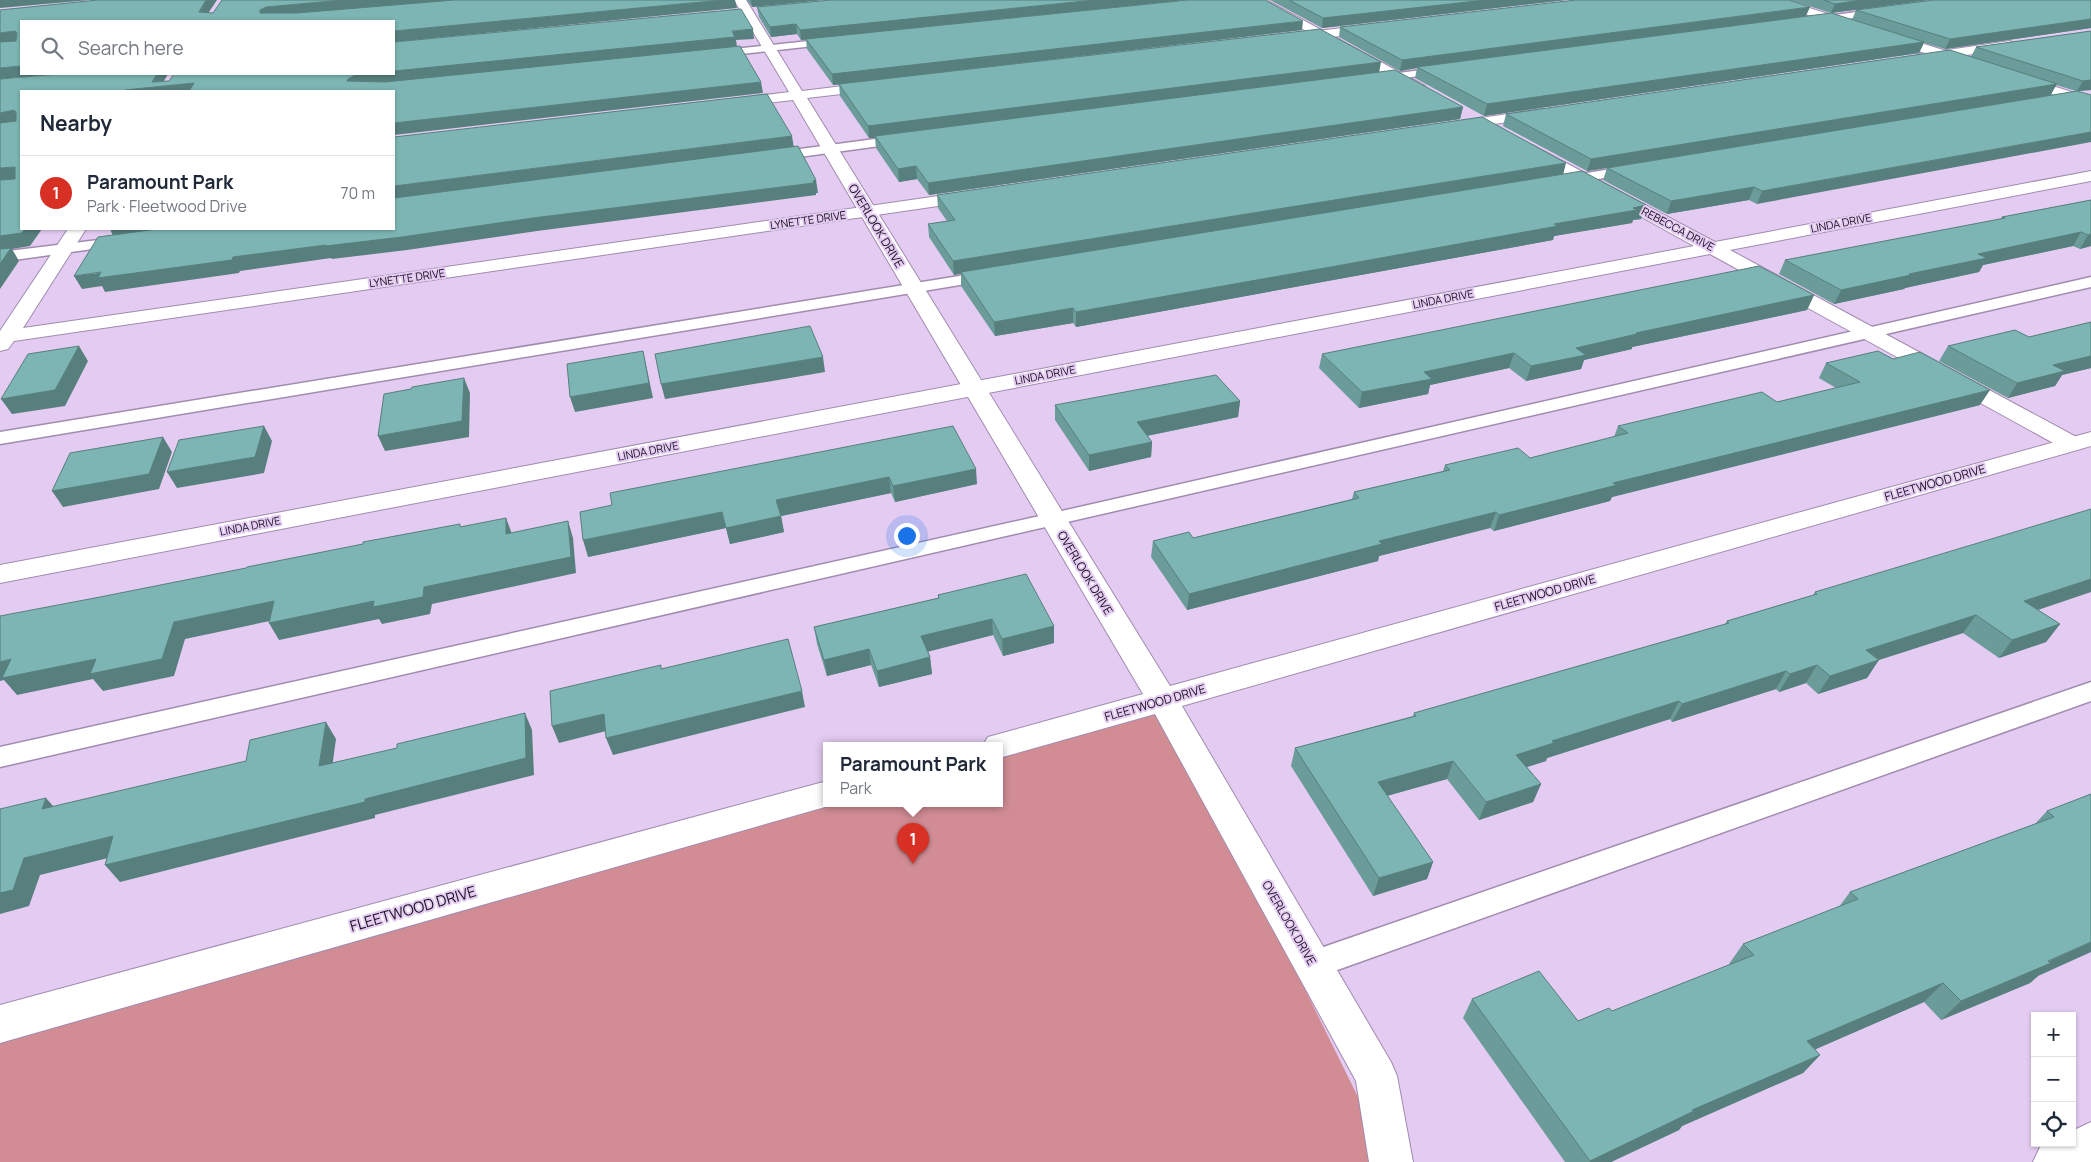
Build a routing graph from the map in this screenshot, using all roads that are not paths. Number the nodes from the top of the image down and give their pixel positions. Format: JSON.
{"nodes":[{"id":1,"x":1256,"y":0,"type":"edge"},
{"id":2,"x":1772,"y":0,"type":"edge"},
{"id":3,"x":748,"y":9,"type":"edge"},
{"id":4,"x":1898,"y":9,"type":"edge"},
{"id":5,"x":1831,"y":19,"type":"junction"},
{"id":6,"x":1801,"y":23,"type":"edge"},
{"id":7,"x":1388,"y":26,"type":"edge"},
{"id":8,"x":1320,"y":34,"type":"junction"},
{"id":9,"x":1280,"y":39,"type":"edge"},
{"id":10,"x":847,"y":40,"type":"edge"},
{"id":11,"x":2022,"y":44,"type":"edge"},
{"id":12,"x":768,"y":48,"type":"junction"},
{"id":13,"x":1943,"y":55,"type":"junction"},
{"id":14,"x":700,"y":56,"type":"edge"},
{"id":15,"x":1904,"y":60,"type":"edge"},
{"id":16,"x":1456,"y":68,"type":"edge"},
{"id":17,"x":1990,"y":70,"type":"edge"},
{"id":18,"x":1396,"y":76,"type":"junction"},
{"id":19,"x":2009,"y":76,"type":"edge"},
{"id":20,"x":1367,"y":80,"type":"edge"},
{"id":21,"x":886,"y":85,"type":"edge"},
{"id":22,"x":2091,"y":94,"type":"edge"},
{"id":23,"x":797,"y":95,"type":"junction"},
{"id":24,"x":2074,"y":97,"type":"junction"},
{"id":25,"x":1439,"y":99,"type":"edge"},
{"id":26,"x":2045,"y":102,"type":"edge"},
{"id":27,"x":2091,"y":103,"type":"edge"},
{"id":28,"x":718,"y":104,"type":"edge"},
{"id":29,"x":1456,"y":108,"type":"edge"},
{"id":30,"x":1560,"y":111,"type":"edge"},
{"id":31,"x":1482,"y":122,"type":"junction"},
{"id":32,"x":1442,"y":128,"type":"edge"},
{"id":33,"x":918,"y":138,"type":"edge"},
{"id":34,"x":830,"y":149,"type":"junction"},
{"id":35,"x":760,"y":158,"type":"edge"},
{"id":36,"x":1652,"y":166,"type":"edge"},
{"id":37,"x":2091,"y":176,"type":"edge"},
{"id":38,"x":1583,"y":178,"type":"junction"},
{"id":39,"x":1544,"y":184,"type":"edge"},
{"id":40,"x":984,"y":194,"type":"edge"},
{"id":41,"x":867,"y":211,"type":"junction"},
{"id":42,"x":76,"y":230,"type":"edge"},
{"id":43,"x":139,"y":238,"type":"edge"},
{"id":44,"x":64,"y":248,"type":"junction"},
{"id":45,"x":1712,"y":248,"type":"junction"},
{"id":46,"x":0,"y":257,"type":"edge"},
{"id":47,"x":1003,"y":274,"type":"edge"},
{"id":48,"x":2091,"y":282,"type":"edge"},
{"id":49,"x":914,"y":289,"type":"junction"},
{"id":50,"x":1867,"y":332,"type":"junction"},
{"id":51,"x":2,"y":340,"type":"edge"},
{"id":52,"x":974,"y":388,"type":"junction"},
{"id":53,"x":0,"y":438,"type":"edge"},
{"id":54,"x":2081,"y":442,"type":"edge"},
{"id":55,"x":1053,"y":520,"type":"junction"},
{"id":56,"x":0,"y":574,"type":"edge"},
{"id":57,"x":2091,"y":691,"type":"edge"},
{"id":58,"x":1163,"y":701,"type":"junction"},
{"id":59,"x":1003,"y":745,"type":"edge"},
{"id":60,"x":0,"y":757,"type":"edge"},
{"id":61,"x":823,"y":795,"type":"edge"},
{"id":62,"x":1312,"y":965,"type":"junction"},
{"id":63,"x":0,"y":1024,"type":"edge"},
{"id":64,"x":2091,"y":1144,"type":"edge"},
{"id":65,"x":1391,"y":1162,"type":"edge"},
{"id":66,"x":2055,"y":1162,"type":"edge"}],
"edges":[{"from":1,"to":8,"type":"street"},
{"from":2,"to":5,"type":"street"},
{"from":3,"to":12,"type":"street","name":"OVERLOOK DRIVE"},
{"from":4,"to":5,"type":"lane"},
{"from":5,"to":6,"type":"lane"},
{"from":5,"to":13,"type":"street"},
{"from":7,"to":8,"type":"street"},
{"from":8,"to":9,"type":"street"},
{"from":8,"to":18,"type":"street"},
{"from":10,"to":12,"type":"lane"},
{"from":11,"to":13,"type":"street"},
{"from":12,"to":14,"type":"lane"},
{"from":12,"to":23,"type":"street","name":"OVERLOOK DRIVE"},
{"from":13,"to":15,"type":"street"},
{"from":13,"to":17,"type":"street"},
{"from":16,"to":18,"type":"lane"},
{"from":18,"to":20,"type":"lane"},
{"from":18,"to":25,"type":"street"},
{"from":19,"to":24,"type":"street"},
{"from":21,"to":23,"type":"street"},
{"from":22,"to":24,"type":"lane"},
{"from":23,"to":28,"type":"street"},
{"from":23,"to":34,"type":"street","name":"OVERLOOK DRIVE"},
{"from":24,"to":26,"type":"lane"},
{"from":24,"to":27,"type":"street"},
{"from":29,"to":31,"type":"street","name":"REBECCA DRIVE"},
{"from":30,"to":31,"type":"street"},
{"from":31,"to":32,"type":"street"},
{"from":31,"to":38,"type":"street","name":"REBECCA DRIVE"},
{"from":33,"to":34,"type":"lane"},
{"from":34,"to":35,"type":"lane"},
{"from":34,"to":41,"type":"street","name":"OVERLOOK DRIVE"},
{"from":36,"to":38,"type":"lane"},
{"from":37,"to":45,"type":"street","name":"LINDA DRIVE"},
{"from":38,"to":39,"type":"lane"},
{"from":38,"to":45,"type":"street","name":"REBECCA DRIVE"},
{"from":40,"to":41,"type":"street","name":"LYNETTE DRIVE"},
{"from":41,"to":49,"type":"street","name":"OVERLOOK DRIVE"},
{"from":41,"to":51,"type":"street","name":"LYNETTE DRIVE"},
{"from":42,"to":44,"type":"street"},
{"from":43,"to":44,"type":"lane"},
{"from":44,"to":46,"type":"lane"},
{"from":44,"to":51,"type":"street"},
{"from":45,"to":50,"type":"street","name":"REBECCA DRIVE"},
{"from":45,"to":52,"type":"street","name":"LINDA DRIVE"},
{"from":47,"to":49,"type":"lane"},
{"from":48,"to":50,"type":"lane"},
{"from":49,"to":52,"type":"street","name":"OVERLOOK DRIVE"},
{"from":49,"to":53,"type":"lane"},
{"from":50,"to":54,"type":"street","name":"REBECCA DRIVE"},
{"from":50,"to":55,"type":"lane"},
{"from":52,"to":55,"type":"street","name":"OVERLOOK DRIVE"},
{"from":52,"to":56,"type":"street","name":"LINDA DRIVE"},
{"from":54,"to":58,"type":"street","name":"FLEETWOOD DRIVE"},
{"from":55,"to":58,"type":"street","name":"OVERLOOK DRIVE"},
{"from":55,"to":60,"type":"lane"},
{"from":57,"to":62,"type":"lane"},
{"from":58,"to":59,"type":"street","name":"FLEETWOOD DRIVE"},
{"from":58,"to":62,"type":"street","name":"OVERLOOK DRIVE"},
{"from":61,"to":63,"type":"street","name":"FLEETWOOD DRIVE"},
{"from":62,"to":65,"type":"street","name":"OVERLOOK DRIVE"},
{"from":64,"to":66,"type":"street"}]}
